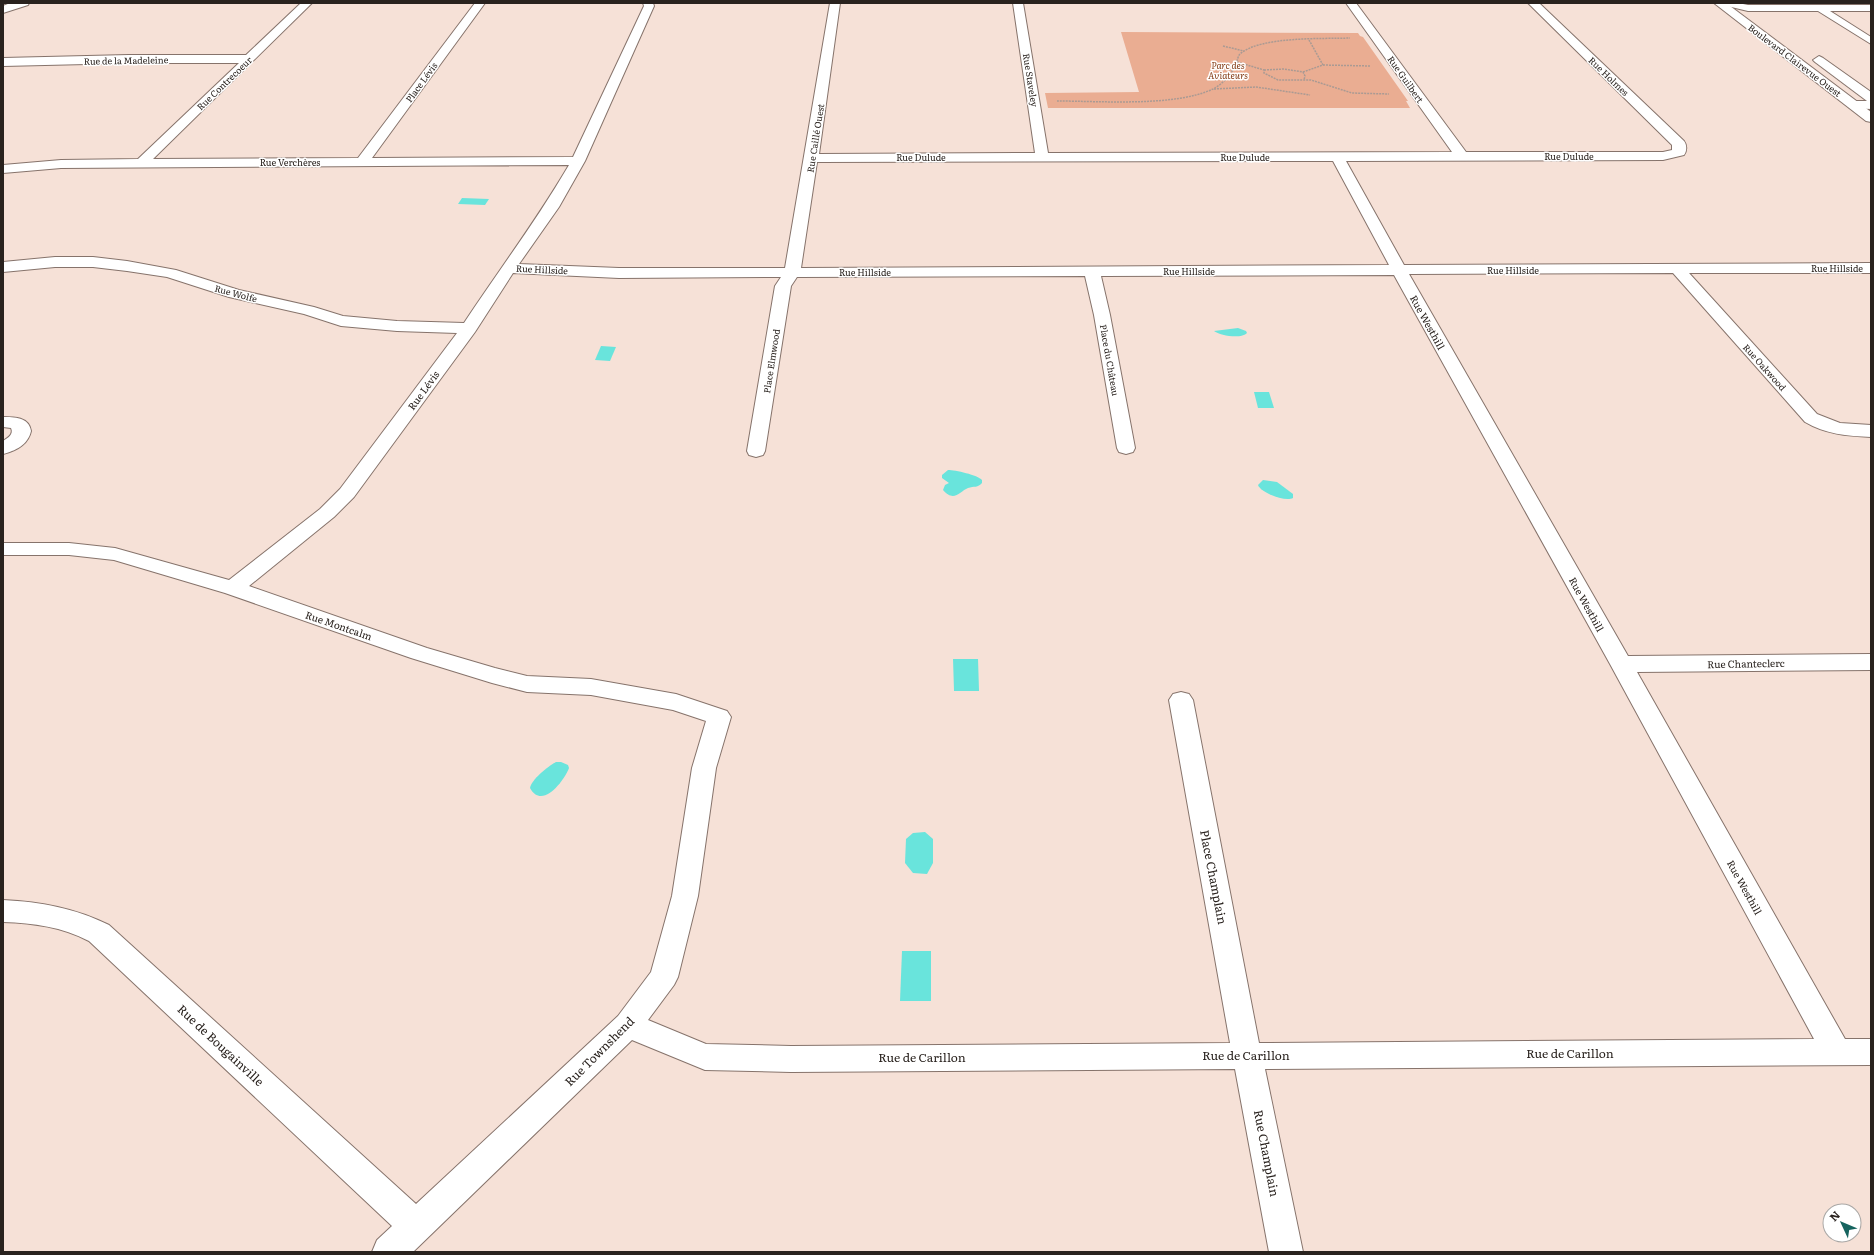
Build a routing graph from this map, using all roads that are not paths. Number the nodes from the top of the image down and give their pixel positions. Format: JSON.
{"nodes":[{"id":1,"x":24,"y":3,"type":"edge"},
{"id":2,"x":307,"y":3,"type":"edge"},
{"id":3,"x":480,"y":3,"type":"edge"},
{"id":4,"x":648,"y":3,"type":"edge"},
{"id":5,"x":835,"y":3,"type":"edge"},
{"id":6,"x":1018,"y":3,"type":"edge"},
{"id":7,"x":1350,"y":3,"type":"edge"},
{"id":8,"x":1533,"y":3,"type":"edge"},
{"id":9,"x":1719,"y":3,"type":"edge"},
{"id":10,"x":1726,"y":3,"type":"edge"},
{"id":11,"x":1745,"y":5,"type":"edge"},
{"id":12,"x":1816,"y":5,"type":"edge"},
{"id":13,"x":1871,"y":8,"type":"edge"},
{"id":14,"x":3,"y":10,"type":"edge"},
{"id":15,"x":1765,"y":20,"type":"dead end"},
{"id":16,"x":1871,"y":41,"type":"edge"},
{"id":17,"x":1809,"y":53,"type":"dead end"},
{"id":18,"x":249,"y":59,"type":"junction"},
{"id":19,"x":3,"y":62,"type":"edge"},
{"id":20,"x":1871,"y":98,"type":"edge"},
{"id":21,"x":1854,"y":105,"type":"junction"},
{"id":22,"x":1871,"y":105,"type":"edge"},
{"id":23,"x":1871,"y":118,"type":"edge"},
{"id":24,"x":1679,"y":152,"type":"joint"},
{"id":25,"x":1337,"y":156,"type":"junction"},
{"id":26,"x":1461,"y":156,"type":"junction"},
{"id":27,"x":1042,"y":157,"type":"junction"},
{"id":28,"x":812,"y":158,"type":"junction"},
{"id":29,"x":578,"y":161,"type":"junction"},
{"id":30,"x":362,"y":162,"type":"junction"},
{"id":31,"x":142,"y":163,"type":"junction"},
{"id":32,"x":3,"y":169,"type":"edge"},
{"id":33,"x":3,"y":267,"type":"edge"},
{"id":34,"x":508,"y":268,"type":"junction"},
{"id":35,"x":1871,"y":268,"type":"edge"},
{"id":36,"x":1677,"y":269,"type":"junction"},
{"id":37,"x":1399,"y":270,"type":"junction"},
{"id":38,"x":792,"y":272,"type":"junction"},
{"id":39,"x":1092,"y":272,"type":"junction"},
{"id":40,"x":469,"y":328,"type":"junction"},
{"id":41,"x":3,"y":422,"type":"edge"},
{"id":42,"x":1871,"y":431,"type":"edge"},
{"id":43,"x":3,"y":448,"type":"edge"},
{"id":44,"x":1126,"y":448,"type":"dead end"},
{"id":45,"x":756,"y":451,"type":"dead end"},
{"id":46,"x":3,"y":549,"type":"edge"},
{"id":47,"x":233,"y":588,"type":"junction"},
{"id":48,"x":1871,"y":662,"type":"edge"},
{"id":49,"x":1621,"y":664,"type":"junction"},
{"id":50,"x":1181,"y":700,"type":"dead end"},
{"id":51,"x":676,"y":702,"type":"joint"},
{"id":52,"x":3,"y":911,"type":"edge"},
{"id":53,"x":628,"y":1025,"type":"junction"},
{"id":54,"x":1836,"y":1052,"type":"junction"},
{"id":55,"x":1871,"y":1052,"type":"edge"},
{"id":56,"x":1247,"y":1055,"type":"junction"},
{"id":57,"x":416,"y":1226,"type":"junction"},
{"id":58,"x":389,"y":1252,"type":"edge"},
{"id":59,"x":1286,"y":1252,"type":"edge"}],
"edges":[{"from":1,"to":14,"type":"street"},
{"from":2,"to":18,"type":"street","name":"Rue Contrecoeur"},
{"from":3,"to":30,"type":"street","name":"Place Lévis"},
{"from":4,"to":29,"type":"street"},
{"from":5,"to":28,"type":"street","name":"Rue Caillé Ouest"},
{"from":6,"to":27,"type":"street","name":"Rue Staveley"},
{"from":7,"to":26,"type":"street","name":"Rue Guilbert"},
{"from":8,"to":24,"type":"street","name":"Rue Holmes"},
{"from":9,"to":21,"type":"street","name":"Boulevard Clairevue Ouest"},
{"from":10,"to":11,"type":"lane"},
{"from":11,"to":12,"type":"lane"},
{"from":11,"to":15,"type":"street","name":"Boulevard Clairevue Ouest"},
{"from":12,"to":13,"type":"lane"},
{"from":12,"to":16,"type":"lane"},
{"from":17,"to":20,"type":"street","name":"Boulevard Clairevue Ouest"},
{"from":18,"to":19,"type":"street","name":"Rue de la Madeleine"},
{"from":18,"to":31,"type":"street","name":"Rue Contrecoeur"},
{"from":21,"to":22,"type":"street"},
{"from":21,"to":23,"type":"street","name":"Boulevard Clairevue Ouest"},
{"from":24,"to":26,"type":"street","name":"Rue Dulude"},
{"from":25,"to":26,"type":"street","name":"Rue Dulude"},
{"from":25,"to":27,"type":"street","name":"Rue Dulude"},
{"from":25,"to":37,"type":"street","name":"Rue Westhill"},
{"from":27,"to":28,"type":"street","name":"Rue Dulude"},
{"from":28,"to":38,"type":"street","name":"Rue Caillé Ouest"},
{"from":29,"to":30,"type":"street","name":"Rue Verchères"},
{"from":29,"to":34,"type":"street","name":"Rue Lévis"},
{"from":30,"to":31,"type":"street","name":"Rue Verchères"},
{"from":31,"to":32,"type":"street","name":"Rue Verchères"},
{"from":33,"to":40,"type":"street","name":"Rue Wolfe"},
{"from":34,"to":38,"type":"street","name":"Rue Hillside"},
{"from":34,"to":40,"type":"street","name":"Rue Lévis"},
{"from":35,"to":36,"type":"street","name":"Rue Hillside"},
{"from":36,"to":37,"type":"street","name":"Rue Hillside"},
{"from":36,"to":42,"type":"street","name":"Rue Oakwood"},
{"from":37,"to":39,"type":"street","name":"Rue Hillside"},
{"from":37,"to":49,"type":"street","name":"Rue Westhill"},
{"from":38,"to":39,"type":"street","name":"Rue Hillside"},
{"from":38,"to":45,"type":"street","name":"Place Elmwood"},
{"from":39,"to":44,"type":"street","name":"Place du Château"},
{"from":40,"to":47,"type":"street","name":"Rue Lévis"},
{"from":41,"to":43,"type":"street"},
{"from":46,"to":47,"type":"street","name":"Rue Montcalm"},
{"from":47,"to":51,"type":"street","name":"Rue Montcalm"},
{"from":48,"to":49,"type":"street","name":"Rue Chanteclerc"},
{"from":49,"to":54,"type":"street","name":"Rue Westhill"},
{"from":50,"to":56,"type":"street","name":"Place Champlain"},
{"from":51,"to":53,"type":"street","name":"Rue Townshend"},
{"from":52,"to":57,"type":"street","name":"Rue de Bougainville"},
{"from":53,"to":56,"type":"street","name":"Rue de Carillon"},
{"from":53,"to":57,"type":"street","name":"Rue Townshend"},
{"from":54,"to":55,"type":"street","name":"Rue de Carillon"},
{"from":54,"to":56,"type":"street","name":"Rue de Carillon"},
{"from":56,"to":59,"type":"street","name":"Rue Champlain"},
{"from":57,"to":58,"type":"street","name":"Rue Townshend"}]}
